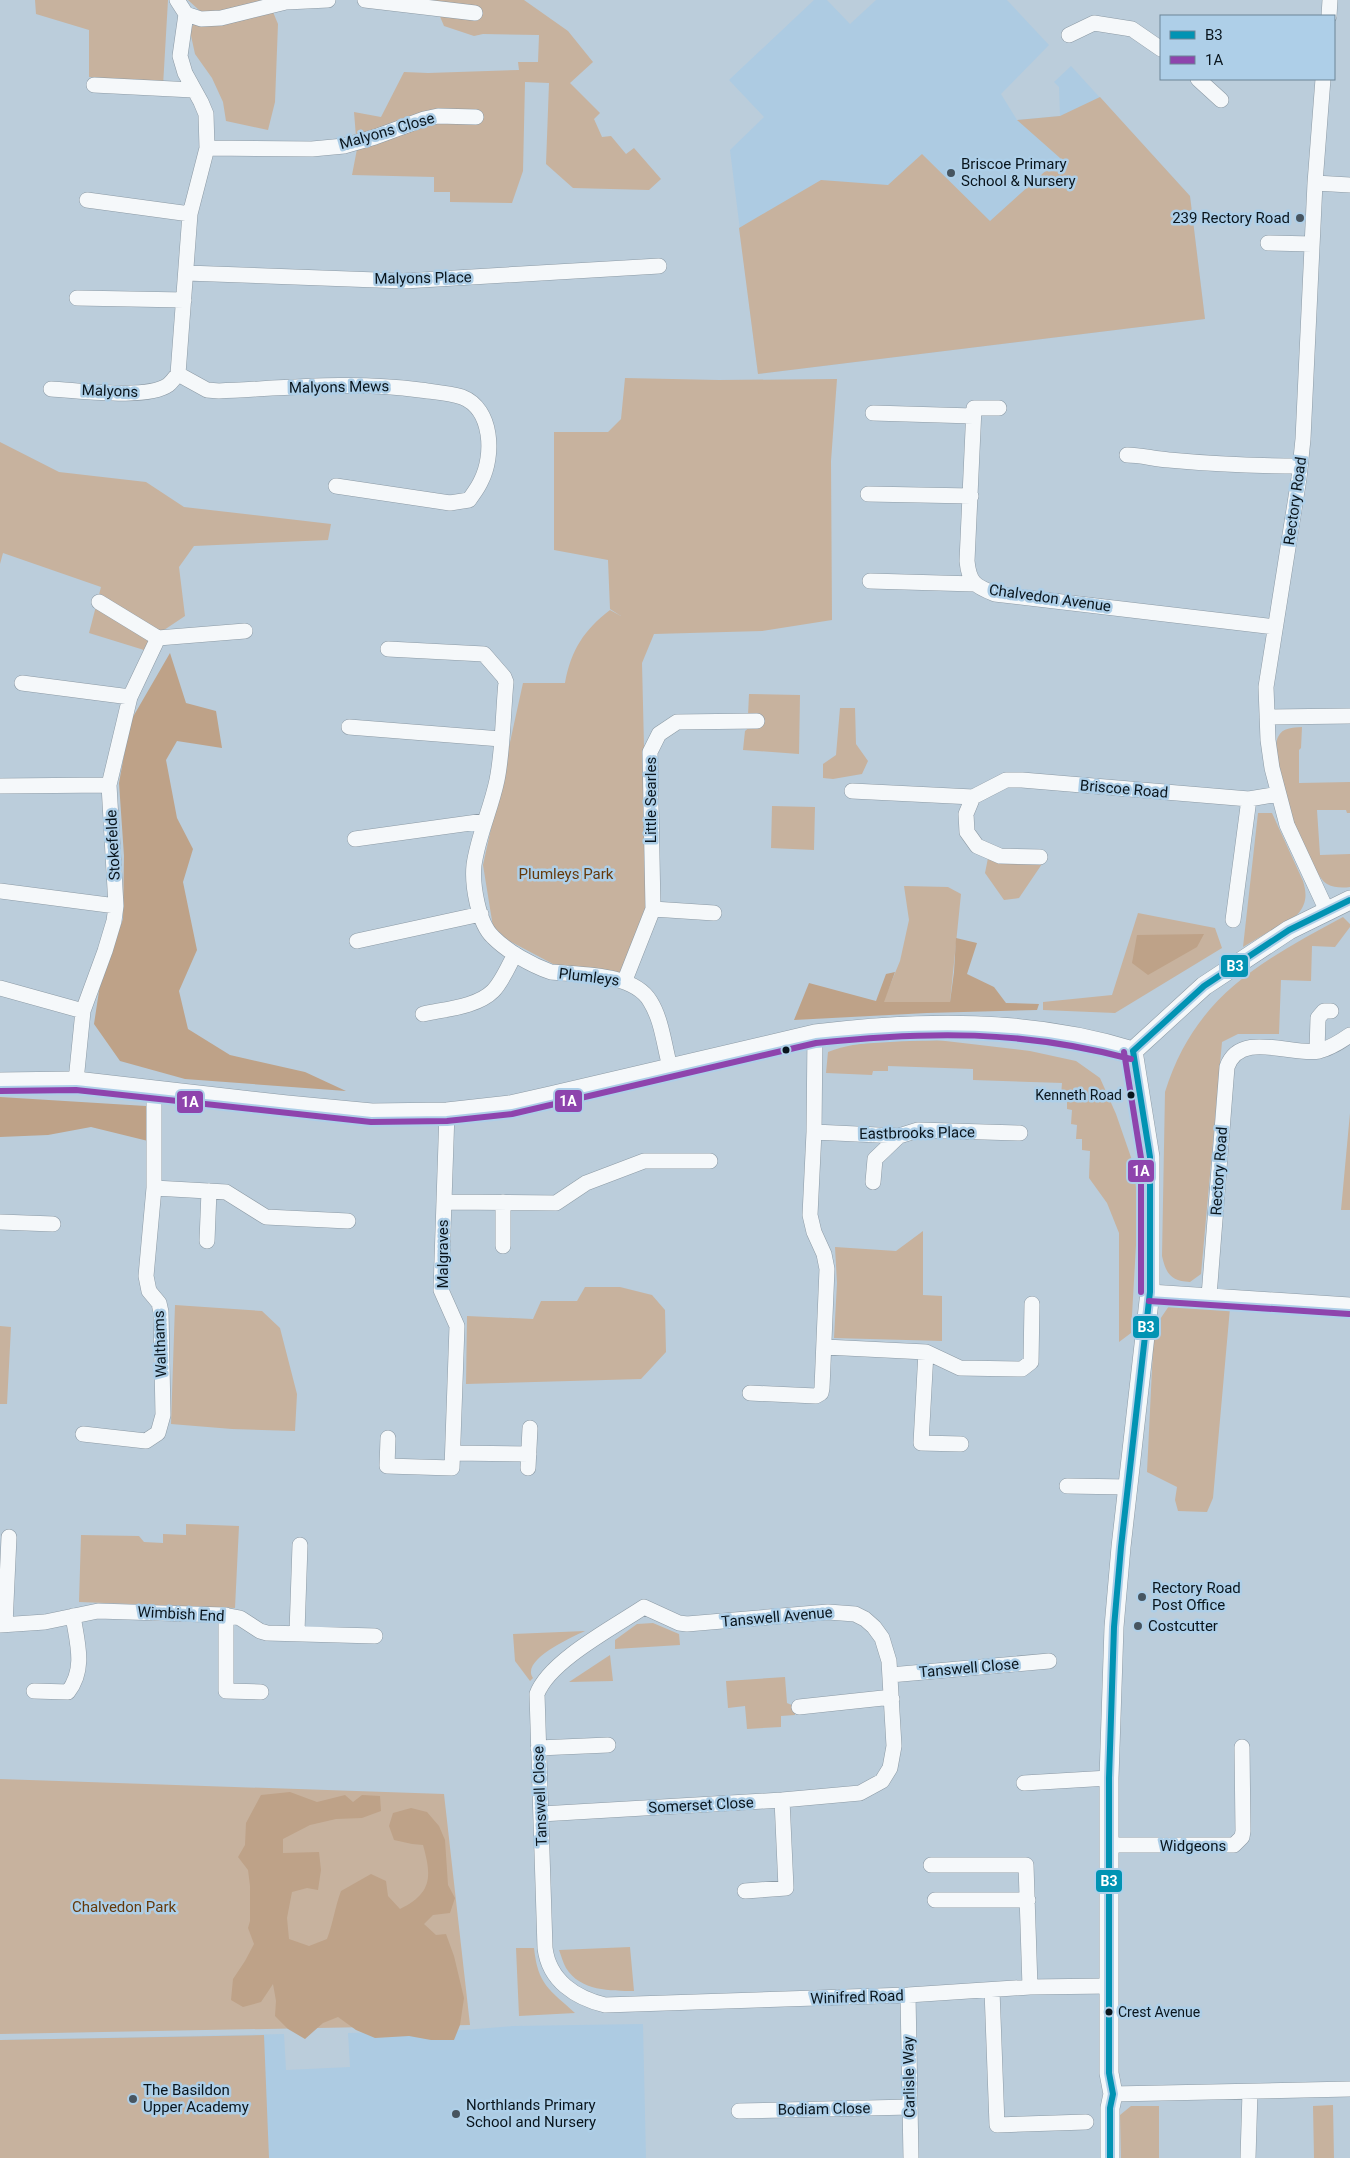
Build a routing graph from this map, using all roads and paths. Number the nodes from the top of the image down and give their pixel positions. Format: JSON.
{"nodes":[{"id":1,"x":178,"y":0,"type":"edge"},
{"id":2,"x":328,"y":0,"type":"edge"},
{"id":3,"x":365,"y":0,"type":"edge"},
{"id":4,"x":475,"y":13,"type":"dead end"},
{"id":5,"x":186,"y":14,"type":"junction"},
{"id":6,"x":1069,"y":35,"type":"dead end"},
{"id":7,"x":1160,"y":48,"type":"edge"},
{"id":8,"x":1199,"y":80,"type":"edge"},
{"id":9,"x":1323,"y":80,"type":"edge"},
{"id":10,"x":94,"y":85,"type":"dead end"},
{"id":11,"x":193,"y":90,"type":"junction"},
{"id":12,"x":1221,"y":100,"type":"dead end"},
{"id":13,"x":476,"y":117,"type":"dead end"},
{"id":14,"x":207,"y":148,"type":"junction"},
{"id":15,"x":1315,"y":183,"type":"junction"},
{"id":16,"x":1350,"y":185,"type":"edge"},
{"id":17,"x":86,"y":200,"type":"dead end"},
{"id":18,"x":190,"y":214,"type":"junction"},
{"id":19,"x":1268,"y":243,"type":"dead end"},
{"id":20,"x":1312,"y":244,"type":"junction"},
{"id":21,"x":659,"y":266,"type":"dead end"},
{"id":22,"x":186,"y":273,"type":"junction"},
{"id":23,"x":77,"y":298,"type":"dead end"},
{"id":24,"x":184,"y":300,"type":"junction"},
{"id":25,"x":178,"y":374,"type":"junction"},
{"id":26,"x":51,"y":389,"type":"dead end"},
{"id":27,"x":999,"y":408,"type":"dead end"},
{"id":28,"x":974,"y":412,"type":"junction"},
{"id":29,"x":873,"y":413,"type":"dead end"},
{"id":30,"x":1127,"y":455,"type":"dead end"},
{"id":31,"x":1300,"y":466,"type":"junction"},
{"id":32,"x":336,"y":486,"type":"dead end"},
{"id":33,"x":868,"y":494,"type":"dead end"},
{"id":34,"x":971,"y":496,"type":"junction"},
{"id":35,"x":870,"y":581,"type":"dead end"},
{"id":36,"x":974,"y":584,"type":"junction"},
{"id":37,"x":99,"y":602,"type":"dead end"},
{"id":38,"x":1275,"y":626,"type":"junction"},
{"id":39,"x":246,"y":631,"type":"dead end"},
{"id":40,"x":158,"y":638,"type":"junction"},
{"id":41,"x":388,"y":649,"type":"dead end"},
{"id":42,"x":22,"y":683,"type":"dead end"},
{"id":43,"x":130,"y":697,"type":"junction"},
{"id":44,"x":1350,"y":716,"type":"edge"},
{"id":45,"x":1267,"y":717,"type":"junction"},
{"id":46,"x":756,"y":721,"type":"dead end"},
{"id":47,"x":349,"y":727,"type":"dead end"},
{"id":48,"x":501,"y":739,"type":"junction"},
{"id":49,"x":110,"y":785,"type":"junction"},
{"id":50,"x":0,"y":786,"type":"edge"},
{"id":51,"x":852,"y":791,"type":"dead end"},
{"id":52,"x":1278,"y":794,"type":"junction"},
{"id":53,"x":973,"y":796,"type":"junction"},
{"id":54,"x":1249,"y":799,"type":"junction"},
{"id":55,"x":485,"y":821,"type":"junction"},
{"id":56,"x":355,"y":839,"type":"dead end"},
{"id":57,"x":1040,"y":857,"type":"dead end"},
{"id":58,"x":0,"y":891,"type":"edge"},
{"id":59,"x":1350,"y":900,"type":"edge"},
{"id":60,"x":116,"y":906,"type":"junction"},
{"id":61,"x":653,"y":909,"type":"junction"},
{"id":62,"x":1326,"y":911,"type":"junction"},
{"id":63,"x":714,"y":913,"type":"dead end"},
{"id":64,"x":481,"y":914,"type":"junction"},
{"id":65,"x":1233,"y":920,"type":"dead end"},
{"id":66,"x":357,"y":940,"type":"dead end"},
{"id":67,"x":515,"y":954,"type":"junction"},
{"id":68,"x":625,"y":980,"type":"junction"},
{"id":69,"x":0,"y":988,"type":"edge"},
{"id":70,"x":83,"y":1011,"type":"junction"},
{"id":71,"x":1330,"y":1011,"type":"dead end"},
{"id":72,"x":423,"y":1014,"type":"dead end"},
{"id":73,"x":815,"y":1034,"type":"junction"},
{"id":74,"x":1350,"y":1035,"type":"edge"},
{"id":75,"x":1133,"y":1051,"type":"junction"},
{"id":76,"x":1317,"y":1051,"type":"junction"},
{"id":77,"x":670,"y":1067,"type":"junction"},
{"id":78,"x":76,"y":1081,"type":"junction"},
{"id":79,"x":0,"y":1082,"type":"edge"},
{"id":80,"x":154,"y":1091,"type":"junction"},
{"id":81,"x":447,"y":1112,"type":"junction"},
{"id":82,"x":814,"y":1132,"type":"junction"},
{"id":83,"x":1020,"y":1133,"type":"dead end"},
{"id":84,"x":899,"y":1136,"type":"junction"},
{"id":85,"x":710,"y":1161,"type":"dead end"},
{"id":86,"x":874,"y":1182,"type":"dead end"},
{"id":87,"x":154,"y":1188,"type":"junction"},
{"id":88,"x":209,"y":1191,"type":"junction"},
{"id":89,"x":444,"y":1202,"type":"junction"},
{"id":90,"x":503,"y":1202,"type":"junction"},
{"id":91,"x":348,"y":1221,"type":"dead end"},
{"id":92,"x":0,"y":1222,"type":"edge"},
{"id":93,"x":53,"y":1224,"type":"dead end"},
{"id":94,"x":207,"y":1241,"type":"dead end"},
{"id":95,"x":503,"y":1246,"type":"dead end"},
{"id":96,"x":1150,"y":1292,"type":"junction"},
{"id":97,"x":1209,"y":1296,"type":"junction"},
{"id":98,"x":1032,"y":1304,"type":"dead end"},
{"id":99,"x":1350,"y":1305,"type":"edge"},
{"id":100,"x":825,"y":1347,"type":"junction"},
{"id":101,"x":926,"y":1352,"type":"junction"},
{"id":102,"x":750,"y":1393,"type":"dead end"},
{"id":103,"x":530,"y":1428,"type":"dead end"},
{"id":104,"x":83,"y":1434,"type":"dead end"},
{"id":105,"x":388,"y":1438,"type":"dead end"},
{"id":106,"x":961,"y":1444,"type":"dead end"},
{"id":107,"x":453,"y":1453,"type":"junction"},
{"id":108,"x":1067,"y":1486,"type":"dead end"},
{"id":109,"x":1128,"y":1487,"type":"junction"},
{"id":110,"x":9,"y":1537,"type":"dead end"},
{"id":111,"x":300,"y":1545,"type":"dead end"},
{"id":112,"x":644,"y":1607,"type":"joint"},
{"id":113,"x":73,"y":1616,"type":"junction"},
{"id":114,"x":226,"y":1616,"type":"junction"},
{"id":115,"x":3,"y":1625,"type":"edge"},
{"id":116,"x":296,"y":1632,"type":"junction"},
{"id":117,"x":375,"y":1636,"type":"dead end"},
{"id":118,"x":1049,"y":1661,"type":"dead end"},
{"id":119,"x":890,"y":1675,"type":"junction"},
{"id":120,"x":34,"y":1691,"type":"dead end"},
{"id":121,"x":261,"y":1692,"type":"dead end"},
{"id":122,"x":892,"y":1698,"type":"junction"},
{"id":123,"x":799,"y":1707,"type":"dead end"},
{"id":124,"x":608,"y":1746,"type":"dead end"},
{"id":125,"x":1242,"y":1746,"type":"dead end"},
{"id":126,"x":538,"y":1748,"type":"junction"},
{"id":127,"x":1109,"y":1778,"type":"junction"},
{"id":128,"x":1024,"y":1783,"type":"dead end"},
{"id":129,"x":860,"y":1794,"type":"joint"},
{"id":130,"x":782,"y":1800,"type":"junction"},
{"id":131,"x":541,"y":1814,"type":"junction"},
{"id":132,"x":1110,"y":1845,"type":"junction"},
{"id":133,"x":931,"y":1865,"type":"dead end"},
{"id":134,"x":745,"y":1891,"type":"dead end"},
{"id":135,"x":935,"y":1900,"type":"dead end"},
{"id":136,"x":1028,"y":1900,"type":"junction"},
{"id":137,"x":1109,"y":1986,"type":"junction"},
{"id":138,"x":1030,"y":1987,"type":"junction"},
{"id":139,"x":992,"y":1990,"type":"junction"},
{"id":140,"x":908,"y":1995,"type":"junction"},
{"id":141,"x":605,"y":2006,"type":"joint"},
{"id":142,"x":1350,"y":2089,"type":"edge"},
{"id":143,"x":1250,"y":2092,"type":"junction"},
{"id":144,"x":1113,"y":2094,"type":"junction"},
{"id":145,"x":910,"y":2107,"type":"junction"},
{"id":146,"x":739,"y":2111,"type":"dead end"},
{"id":147,"x":1086,"y":2122,"type":"dead end"},
{"id":148,"x":911,"y":2158,"type":"edge"},
{"id":149,"x":1110,"y":2158,"type":"edge"},
{"id":150,"x":1248,"y":2158,"type":"edge"}],
"edges":[{"from":1,"to":5,"type":"street"},
{"from":2,"to":5,"type":"street"},
{"from":3,"to":4,"type":"street"},
{"from":5,"to":11,"type":"street"},
{"from":6,"to":7,"type":"street"},
{"from":8,"to":12,"type":"street"},
{"from":9,"to":15,"type":"street","name":"Rectory Road"},
{"from":10,"to":11,"type":"street"},
{"from":11,"to":14,"type":"street"},
{"from":13,"to":14,"type":"street","name":"Malyons Close"},
{"from":14,"to":18,"type":"street"},
{"from":15,"to":16,"type":"street"},
{"from":15,"to":20,"type":"street","name":"Rectory Road"},
{"from":17,"to":18,"type":"street"},
{"from":18,"to":22,"type":"street"},
{"from":19,"to":20,"type":"street"},
{"from":20,"to":31,"type":"street","name":"Rectory Road"},
{"from":21,"to":22,"type":"street","name":"Malyons Place"},
{"from":22,"to":24,"type":"street"},
{"from":23,"to":24,"type":"street"},
{"from":24,"to":25,"type":"street"},
{"from":25,"to":26,"type":"street","name":"Malyons"},
{"from":25,"to":32,"type":"street","name":"Malyons Mews"},
{"from":27,"to":28,"type":"street"},
{"from":28,"to":29,"type":"street"},
{"from":28,"to":34,"type":"street","name":"Chalvedon Avenue"},
{"from":30,"to":31,"type":"street"},
{"from":31,"to":38,"type":"street","name":"Rectory Road"},
{"from":33,"to":34,"type":"street"},
{"from":34,"to":36,"type":"street","name":"Chalvedon Avenue"},
{"from":35,"to":36,"type":"street"},
{"from":36,"to":38,"type":"street","name":"Chalvedon Avenue"},
{"from":37,"to":40,"type":"street"},
{"from":38,"to":45,"type":"street","name":"Rectory Road"},
{"from":39,"to":40,"type":"street"},
{"from":40,"to":43,"type":"street","name":"Stokefelde"},
{"from":41,"to":48,"type":"street","name":"Plumleys"},
{"from":42,"to":43,"type":"street"},
{"from":43,"to":49,"type":"street","name":"Stokefelde"},
{"from":44,"to":45,"type":"street"},
{"from":45,"to":52,"type":"street","name":"Rectory Road"},
{"from":46,"to":61,"type":"street","name":"Little Searles"},
{"from":47,"to":48,"type":"street"},
{"from":48,"to":55,"type":"street","name":"Plumleys"},
{"from":49,"to":50,"type":"street"},
{"from":49,"to":60,"type":"street","name":"Stokefelde"},
{"from":51,"to":53,"type":"street","name":"Briscoe Road"},
{"from":52,"to":54,"type":"street","name":"Briscoe Road"},
{"from":52,"to":62,"type":"street","name":"Rectory Road"},
{"from":53,"to":54,"type":"street","name":"Briscoe Road"},
{"from":53,"to":57,"type":"street"},
{"from":54,"to":65,"type":"street"},
{"from":55,"to":56,"type":"street"},
{"from":55,"to":64,"type":"street","name":"Plumleys"},
{"from":58,"to":60,"type":"street"},
{"from":59,"to":62,"type":"street"},
{"from":60,"to":70,"type":"street","name":"Stokefelde"},
{"from":61,"to":63,"type":"street"},
{"from":61,"to":68,"type":"street","name":"Little Searles"},
{"from":62,"to":75,"type":"street"},
{"from":64,"to":66,"type":"street"},
{"from":64,"to":67,"type":"street","name":"Plumleys"},
{"from":67,"to":68,"type":"street","name":"Plumleys"},
{"from":67,"to":72,"type":"street"},
{"from":68,"to":77,"type":"street","name":"Plumleys"},
{"from":69,"to":70,"type":"street"},
{"from":70,"to":78,"type":"street","name":"Stokefelde"},
{"from":71,"to":76,"type":"street"},
{"from":73,"to":75,"type":"street"},
{"from":73,"to":77,"type":"street"},
{"from":73,"to":82,"type":"street"},
{"from":74,"to":76,"type":"street"},
{"from":75,"to":96,"type":"street"},
{"from":76,"to":97,"type":"street","name":"Rectory Road"},
{"from":77,"to":81,"type":"street"},
{"from":78,"to":79,"type":"street"},
{"from":78,"to":80,"type":"street"},
{"from":80,"to":81,"type":"street"},
{"from":80,"to":87,"type":"street","name":"Walthams"},
{"from":81,"to":89,"type":"street","name":"Malgraves"},
{"from":82,"to":84,"type":"street","name":"Eastbrooks Place"},
{"from":82,"to":100,"type":"street"},
{"from":83,"to":84,"type":"street","name":"Eastbrooks Place"},
{"from":84,"to":86,"type":"street"},
{"from":85,"to":90,"type":"street"},
{"from":87,"to":88,"type":"street"},
{"from":87,"to":104,"type":"street","name":"Walthams"},
{"from":88,"to":91,"type":"street"},
{"from":88,"to":94,"type":"street"},
{"from":89,"to":90,"type":"street"},
{"from":89,"to":107,"type":"street","name":"Malgraves"},
{"from":90,"to":95,"type":"street"},
{"from":92,"to":93,"type":"street"},
{"from":96,"to":97,"type":"street"},
{"from":96,"to":109,"type":"street"},
{"from":97,"to":99,"type":"street"},
{"from":98,"to":101,"type":"street"},
{"from":100,"to":101,"type":"street"},
{"from":100,"to":102,"type":"street"},
{"from":101,"to":106,"type":"street"},
{"from":103,"to":107,"type":"street"},
{"from":105,"to":107,"type":"street"},
{"from":108,"to":109,"type":"street"},
{"from":109,"to":127,"type":"street"},
{"from":110,"to":115,"type":"street"},
{"from":111,"to":116,"type":"street"},
{"from":112,"to":119,"type":"street","name":"Tanswell Avenue"},
{"from":112,"to":126,"type":"street","name":"Tanswell Close"},
{"from":113,"to":114,"type":"street","name":"Wimbish End"},
{"from":113,"to":115,"type":"street","name":"Wimbish End"},
{"from":113,"to":120,"type":"street"},
{"from":114,"to":116,"type":"street","name":"Wimbish End"},
{"from":114,"to":121,"type":"street"},
{"from":116,"to":117,"type":"street","name":"Wimbish End"},
{"from":118,"to":119,"type":"street","name":"Tanswell Close"},
{"from":119,"to":122,"type":"street","name":"Tanswell Avenue"},
{"from":122,"to":123,"type":"street"},
{"from":122,"to":129,"type":"street","name":"Tanswell Avenue"},
{"from":124,"to":126,"type":"street"},
{"from":125,"to":132,"type":"street","name":"Widgeons"},
{"from":126,"to":131,"type":"street","name":"Tanswell Close"},
{"from":127,"to":128,"type":"street"},
{"from":127,"to":132,"type":"street"},
{"from":129,"to":130,"type":"street","name":"Somerset Close"},
{"from":130,"to":131,"type":"street","name":"Somerset Close"},
{"from":130,"to":134,"type":"street"},
{"from":131,"to":141,"type":"street","name":"Tanswell Close"},
{"from":132,"to":137,"type":"street"},
{"from":133,"to":136,"type":"street"},
{"from":135,"to":136,"type":"street"},
{"from":136,"to":138,"type":"street"},
{"from":137,"to":138,"type":"street","name":"Winifred Road"},
{"from":137,"to":144,"type":"street"},
{"from":138,"to":139,"type":"street","name":"Winifred Road"},
{"from":139,"to":140,"type":"street","name":"Winifred Road"},
{"from":139,"to":147,"type":"street"},
{"from":140,"to":141,"type":"street","name":"Winifred Road"},
{"from":140,"to":145,"type":"street","name":"Carlisle Way"},
{"from":142,"to":143,"type":"street"},
{"from":143,"to":144,"type":"street"},
{"from":143,"to":150,"type":"street"},
{"from":144,"to":149,"type":"street"},
{"from":145,"to":146,"type":"street","name":"Bodiam Close"},
{"from":145,"to":148,"type":"street","name":"Carlisle Way"}]}
